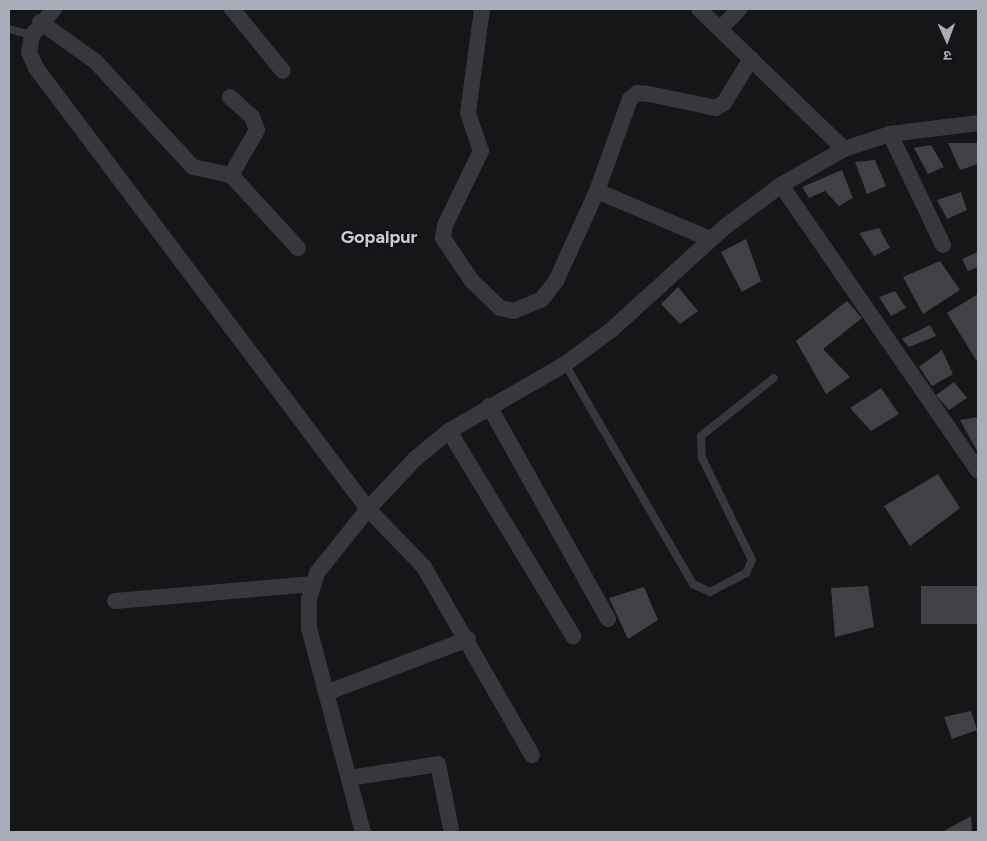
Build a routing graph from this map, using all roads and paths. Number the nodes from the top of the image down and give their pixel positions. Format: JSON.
{"nodes":[{"id":1,"x":54,"y":9,"type":"edge"},
{"id":2,"x":232,"y":9,"type":"edge"},
{"id":3,"x":482,"y":9,"type":"edge"},
{"id":4,"x":699,"y":9,"type":"edge"},
{"id":5,"x":739,"y":9,"type":"edge"},
{"id":6,"x":36,"y":28,"type":"junction"},
{"id":7,"x":720,"y":28,"type":"junction"},
{"id":8,"x":9,"y":29,"type":"edge"},
{"id":9,"x":751,"y":59,"type":"junction"},
{"id":10,"x":283,"y":71,"type":"dead end"},
{"id":11,"x":230,"y":97,"type":"dead end"},
{"id":12,"x":978,"y":123,"type":"edge"},
{"id":13,"x":890,"y":134,"type":"junction"},
{"id":14,"x":844,"y":149,"type":"junction"},
{"id":15,"x":231,"y":175,"type":"junction"},
{"id":16,"x":781,"y":185,"type":"junction"},
{"id":17,"x":597,"y":192,"type":"junction"},
{"id":18,"x":710,"y":239,"type":"junction"},
{"id":19,"x":942,"y":244,"type":"dead end"},
{"id":20,"x":298,"y":248,"type":"dead end"},
{"id":21,"x":564,"y":364,"type":"junction"},
{"id":22,"x":774,"y":378,"type":"dead end"},
{"id":23,"x":489,"y":406,"type":"junction"},
{"id":24,"x":449,"y":431,"type":"junction"},
{"id":25,"x":978,"y":471,"type":"edge"},
{"id":26,"x":368,"y":509,"type":"junction"},
{"id":27,"x":313,"y":584,"type":"junction"},
{"id":28,"x":115,"y":602,"type":"dead end"},
{"id":29,"x":608,"y":619,"type":"dead end"},
{"id":30,"x":573,"y":636,"type":"dead end"},
{"id":31,"x":468,"y":639,"type":"junction"},
{"id":32,"x":326,"y":693,"type":"junction"},
{"id":33,"x":532,"y":755,"type":"dead end"},
{"id":34,"x":349,"y":778,"type":"junction"},
{"id":35,"x":452,"y":828,"type":"dead end"},
{"id":36,"x":363,"y":832,"type":"edge"}],
"edges":[{"from":1,"to":6,"type":"street"},
{"from":2,"to":10,"type":"street"},
{"from":3,"to":17,"type":"street"},
{"from":4,"to":7,"type":"street"},
{"from":5,"to":7,"type":"street"},
{"from":6,"to":8,"type":"lane"},
{"from":6,"to":15,"type":"street"},
{"from":6,"to":26,"type":"street"},
{"from":7,"to":9,"type":"street"},
{"from":9,"to":14,"type":"street"},
{"from":9,"to":17,"type":"street"},
{"from":11,"to":15,"type":"street"},
{"from":12,"to":13,"type":"street"},
{"from":13,"to":14,"type":"street"},
{"from":13,"to":19,"type":"street"},
{"from":14,"to":16,"type":"street"},
{"from":15,"to":20,"type":"street"},
{"from":16,"to":18,"type":"street"},
{"from":16,"to":25,"type":"street"},
{"from":17,"to":18,"type":"street"},
{"from":18,"to":21,"type":"street"},
{"from":21,"to":22,"type":"lane"},
{"from":21,"to":23,"type":"street"},
{"from":23,"to":24,"type":"street"},
{"from":23,"to":29,"type":"street"},
{"from":24,"to":26,"type":"street"},
{"from":24,"to":30,"type":"street"},
{"from":26,"to":27,"type":"street"},
{"from":26,"to":31,"type":"street"},
{"from":27,"to":28,"type":"street"},
{"from":27,"to":32,"type":"street"},
{"from":31,"to":32,"type":"street"},
{"from":31,"to":33,"type":"street"},
{"from":32,"to":34,"type":"street"},
{"from":34,"to":35,"type":"street"},
{"from":34,"to":36,"type":"street"}]}
